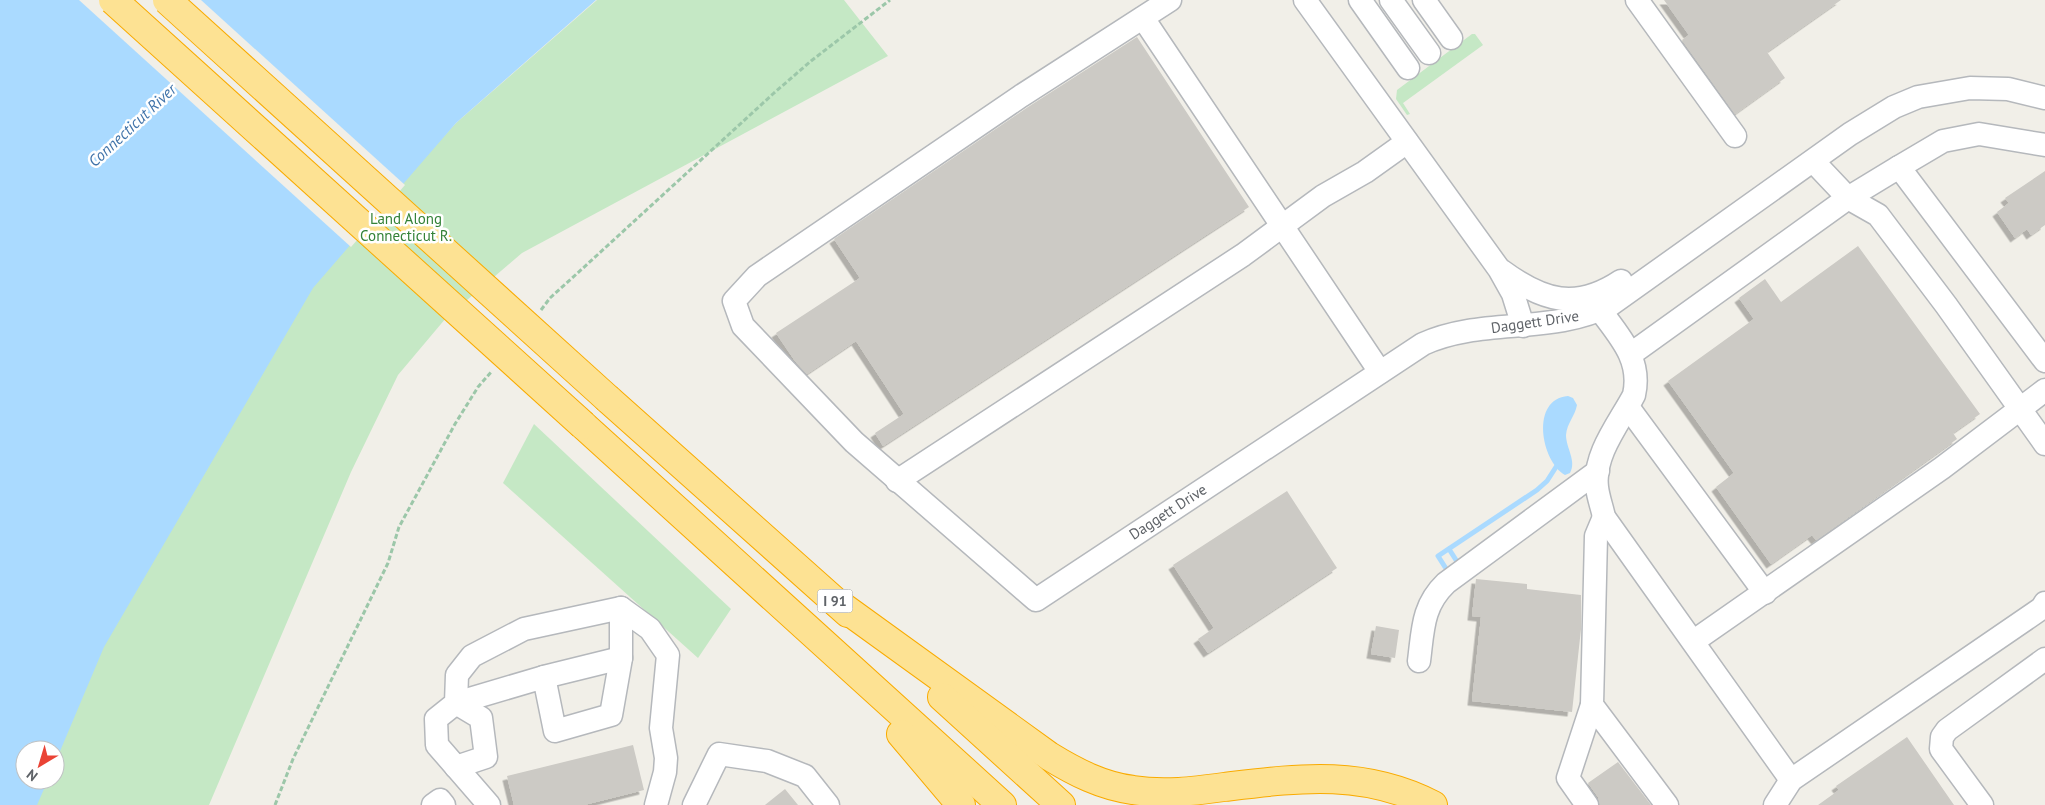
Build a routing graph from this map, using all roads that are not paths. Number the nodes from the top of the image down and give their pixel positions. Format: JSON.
{"nodes":[{"id":1,"x":113,"y":0,"type":"edge"},
{"id":2,"x":167,"y":0,"type":"edge"},
{"id":3,"x":1170,"y":0,"type":"edge"},
{"id":4,"x":1305,"y":0,"type":"edge"},
{"id":5,"x":1360,"y":0,"type":"edge"},
{"id":6,"x":1373,"y":0,"type":"edge"},
{"id":7,"x":1391,"y":0,"type":"edge"},
{"id":8,"x":1405,"y":0,"type":"edge"},
{"id":9,"x":1424,"y":0,"type":"edge"},
{"id":10,"x":1438,"y":0,"type":"edge"},
{"id":11,"x":1637,"y":0,"type":"edge"},
{"id":12,"x":1142,"y":18,"type":"junction"},
{"id":13,"x":1434,"y":50,"type":"junction"},
{"id":14,"x":2045,"y":98,"type":"edge"},
{"id":15,"x":1735,"y":136,"type":"dead end"},
{"id":16,"x":1407,"y":142,"type":"junction"},
{"id":17,"x":2045,"y":145,"type":"edge"},
{"id":18,"x":1813,"y":160,"type":"junction"},
{"id":19,"x":1899,"y":167,"type":"junction"},
{"id":20,"x":1848,"y":198,"type":"junction"},
{"id":21,"x":1741,"y":212,"type":"junction"},
{"id":22,"x":1282,"y":225,"type":"junction"},
{"id":23,"x":1499,"y":269,"type":"junction"},
{"id":24,"x":1600,"y":310,"type":"junction"},
{"id":25,"x":1523,"y":326,"type":"junction"},
{"id":26,"x":1631,"y":354,"type":"junction"},
{"id":27,"x":2045,"y":361,"type":"edge"},
{"id":28,"x":1380,"y":372,"type":"junction"},
{"id":29,"x":2045,"y":390,"type":"edge"},
{"id":30,"x":1628,"y":406,"type":"junction"},
{"id":31,"x":2020,"y":408,"type":"junction"},
{"id":32,"x":2045,"y":444,"type":"edge"},
{"id":33,"x":1598,"y":471,"type":"junction"},
{"id":34,"x":897,"y":480,"type":"junction"},
{"id":35,"x":1604,"y":517,"type":"junction"},
{"id":36,"x":1765,"y":593,"type":"junction"},
{"id":37,"x":836,"y":602,"type":"junction"},
{"id":38,"x":621,"y":608,"type":"junction"},
{"id":39,"x":2044,"y":608,"type":"edge"},
{"id":40,"x":820,"y":640,"type":"junction"},
{"id":41,"x":1694,"y":641,"type":"junction"},
{"id":42,"x":621,"y":658,"type":"junction"},
{"id":43,"x":2045,"y":659,"type":"edge"},
{"id":44,"x":1419,"y":661,"type":"dead end"},
{"id":45,"x":544,"y":677,"type":"junction"},
{"id":46,"x":456,"y":703,"type":"junction"},
{"id":47,"x":1592,"y":705,"type":"junction"},
{"id":48,"x":456,"y":767,"type":"junction"},
{"id":49,"x":1792,"y":780,"type":"junction"},
{"id":50,"x":433,"y":805,"type":"edge"},
{"id":51,"x":444,"y":805,"type":"edge"},
{"id":52,"x":489,"y":805,"type":"edge"},
{"id":53,"x":656,"y":805,"type":"edge"},
{"id":54,"x":694,"y":805,"type":"edge"},
{"id":55,"x":828,"y":805,"type":"edge"},
{"id":56,"x":962,"y":805,"type":"edge"},
{"id":57,"x":1002,"y":805,"type":"edge"},
{"id":58,"x":1061,"y":805,"type":"edge"},
{"id":59,"x":1433,"y":805,"type":"edge"},
{"id":60,"x":1587,"y":805,"type":"edge"},
{"id":61,"x":1667,"y":805,"type":"edge"},
{"id":62,"x":1775,"y":805,"type":"edge"},
{"id":63,"x":1982,"y":805,"type":"edge"}],
"edges":[{"from":1,"to":40,"type":"highway","number":"I 91","bridge":true},
{"from":2,"to":37,"type":"highway","number":"I 91","bridge":true},
{"from":3,"to":12,"type":"street"},
{"from":4,"to":16,"type":"street"},
{"from":5,"to":13,"type":"street"},
{"from":6,"to":13,"type":"street"},
{"from":7,"to":13,"type":"street"},
{"from":8,"to":13,"type":"street"},
{"from":9,"to":13,"type":"street"},
{"from":10,"to":13,"type":"street"},
{"from":11,"to":15,"type":"street"},
{"from":12,"to":22,"type":"street"},
{"from":12,"to":34,"type":"street"},
{"from":14,"to":18,"type":"street","name":"Daggett Drive"},
{"from":16,"to":22,"type":"street"},
{"from":16,"to":23,"type":"street"},
{"from":17,"to":19,"type":"street"},
{"from":18,"to":20,"type":"street"},
{"from":18,"to":21,"type":"street","name":"Daggett Drive"},
{"from":19,"to":20,"type":"street"},
{"from":19,"to":27,"type":"street"},
{"from":20,"to":26,"type":"street"},
{"from":20,"to":31,"type":"street"},
{"from":21,"to":23,"type":"street"},
{"from":21,"to":24,"type":"street","name":"Daggett Drive"},
{"from":22,"to":28,"type":"street"},
{"from":22,"to":34,"type":"street"},
{"from":23,"to":25,"type":"street"},
{"from":24,"to":25,"type":"street","name":"Daggett Drive"},
{"from":24,"to":26,"type":"street"},
{"from":25,"to":28,"type":"street","name":"Daggett Drive"},
{"from":26,"to":30,"type":"street"},
{"from":28,"to":34,"type":"street","name":"Daggett Drive"},
{"from":29,"to":31,"type":"street"},
{"from":30,"to":33,"type":"street"},
{"from":30,"to":36,"type":"street"},
{"from":31,"to":32,"type":"street"},
{"from":31,"to":36,"type":"street"},
{"from":33,"to":35,"type":"street"},
{"from":33,"to":44,"type":"street"},
{"from":35,"to":41,"type":"street"},
{"from":35,"to":47,"type":"street"},
{"from":36,"to":41,"type":"street"},
{"from":37,"to":58,"type":"highway","number":"I 91"},
{"from":37,"to":59,"type":"highway"},
{"from":38,"to":42,"type":"street"},
{"from":38,"to":46,"type":"street"},
{"from":38,"to":53,"type":"street"},
{"from":39,"to":49,"type":"street"},
{"from":40,"to":56,"type":"highway"},
{"from":40,"to":57,"type":"highway","number":"I 91"},
{"from":41,"to":49,"type":"street"},
{"from":42,"to":45,"type":"street"},
{"from":42,"to":45,"type":"street"},
{"from":43,"to":63,"type":"street"},
{"from":45,"to":46,"type":"street"},
{"from":46,"to":48,"type":"street"},
{"from":46,"to":48,"type":"street"},
{"from":47,"to":60,"type":"street"},
{"from":47,"to":61,"type":"street"},
{"from":48,"to":52,"type":"street"},
{"from":49,"to":62,"type":"street"},
{"from":50,"to":51,"type":"street"},
{"from":54,"to":55,"type":"street"}]}
